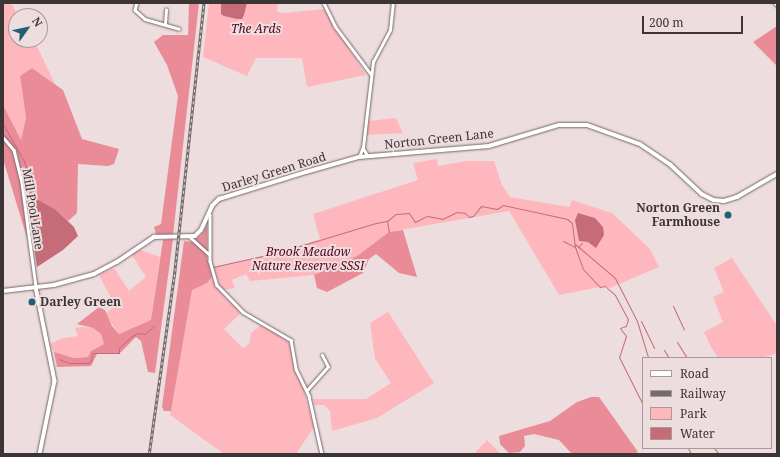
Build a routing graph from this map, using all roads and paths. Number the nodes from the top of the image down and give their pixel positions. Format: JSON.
{"nodes":[{"id":1,"x":137,"y":3,"type":"edge"},
{"id":2,"x":324,"y":3,"type":"edge"},
{"id":3,"x":393,"y":3,"type":"edge"},
{"id":4,"x":775,"y":3,"type":"edge"},
{"id":5,"x":777,"y":5,"type":"edge"},
{"id":6,"x":166,"y":10,"type":"dead end"},
{"id":7,"x":165,"y":24,"type":"junction"},
{"id":8,"x":179,"y":29,"type":"dead end"},
{"id":9,"x":371,"y":75,"type":"junction"},
{"id":10,"x":3,"y":138,"type":"edge"},
{"id":11,"x":363,"y":147,"type":"junction"},
{"id":12,"x":368,"y":156,"type":"junction"},
{"id":13,"x":359,"y":157,"type":"junction"},
{"id":14,"x":777,"y":174,"type":"edge"},
{"id":15,"x":210,"y":215,"type":"junction"},
{"id":16,"x":190,"y":237,"type":"junction"},
{"id":17,"x":209,"y":254,"type":"junction"},
{"id":18,"x":36,"y":287,"type":"junction"},
{"id":19,"x":3,"y":291,"type":"edge"},
{"id":20,"x":322,"y":355,"type":"dead end"},
{"id":21,"x":307,"y":390,"type":"junction"},
{"id":22,"x":40,"y":454,"type":"edge"},
{"id":23,"x":322,"y":454,"type":"edge"}],
"edges":[{"from":1,"to":7,"type":"street"},
{"from":2,"to":9,"type":"street"},
{"from":3,"to":9,"type":"street"},
{"from":4,"to":5,"type":"street"},
{"from":6,"to":7,"type":"street"},
{"from":7,"to":8,"type":"street"},
{"from":9,"to":11,"type":"street"},
{"from":10,"to":18,"type":"street","name":"Mill Pool Lane"},
{"from":11,"to":12,"type":"street"},
{"from":11,"to":13,"type":"street"},
{"from":12,"to":13,"type":"street","name":"Norton Green Lane"},
{"from":12,"to":14,"type":"street","name":"Norton Green Lane"},
{"from":13,"to":15,"type":"street","name":"Darley Green Road"},
{"from":15,"to":16,"type":"street","name":"Darley Green Road"},
{"from":15,"to":17,"type":"street"},
{"from":16,"to":17,"type":"street"},
{"from":16,"to":18,"type":"street"},
{"from":17,"to":21,"type":"street"},
{"from":18,"to":19,"type":"street"},
{"from":18,"to":22,"type":"street"},
{"from":20,"to":21,"type":"street"},
{"from":21,"to":23,"type":"street"}]}
